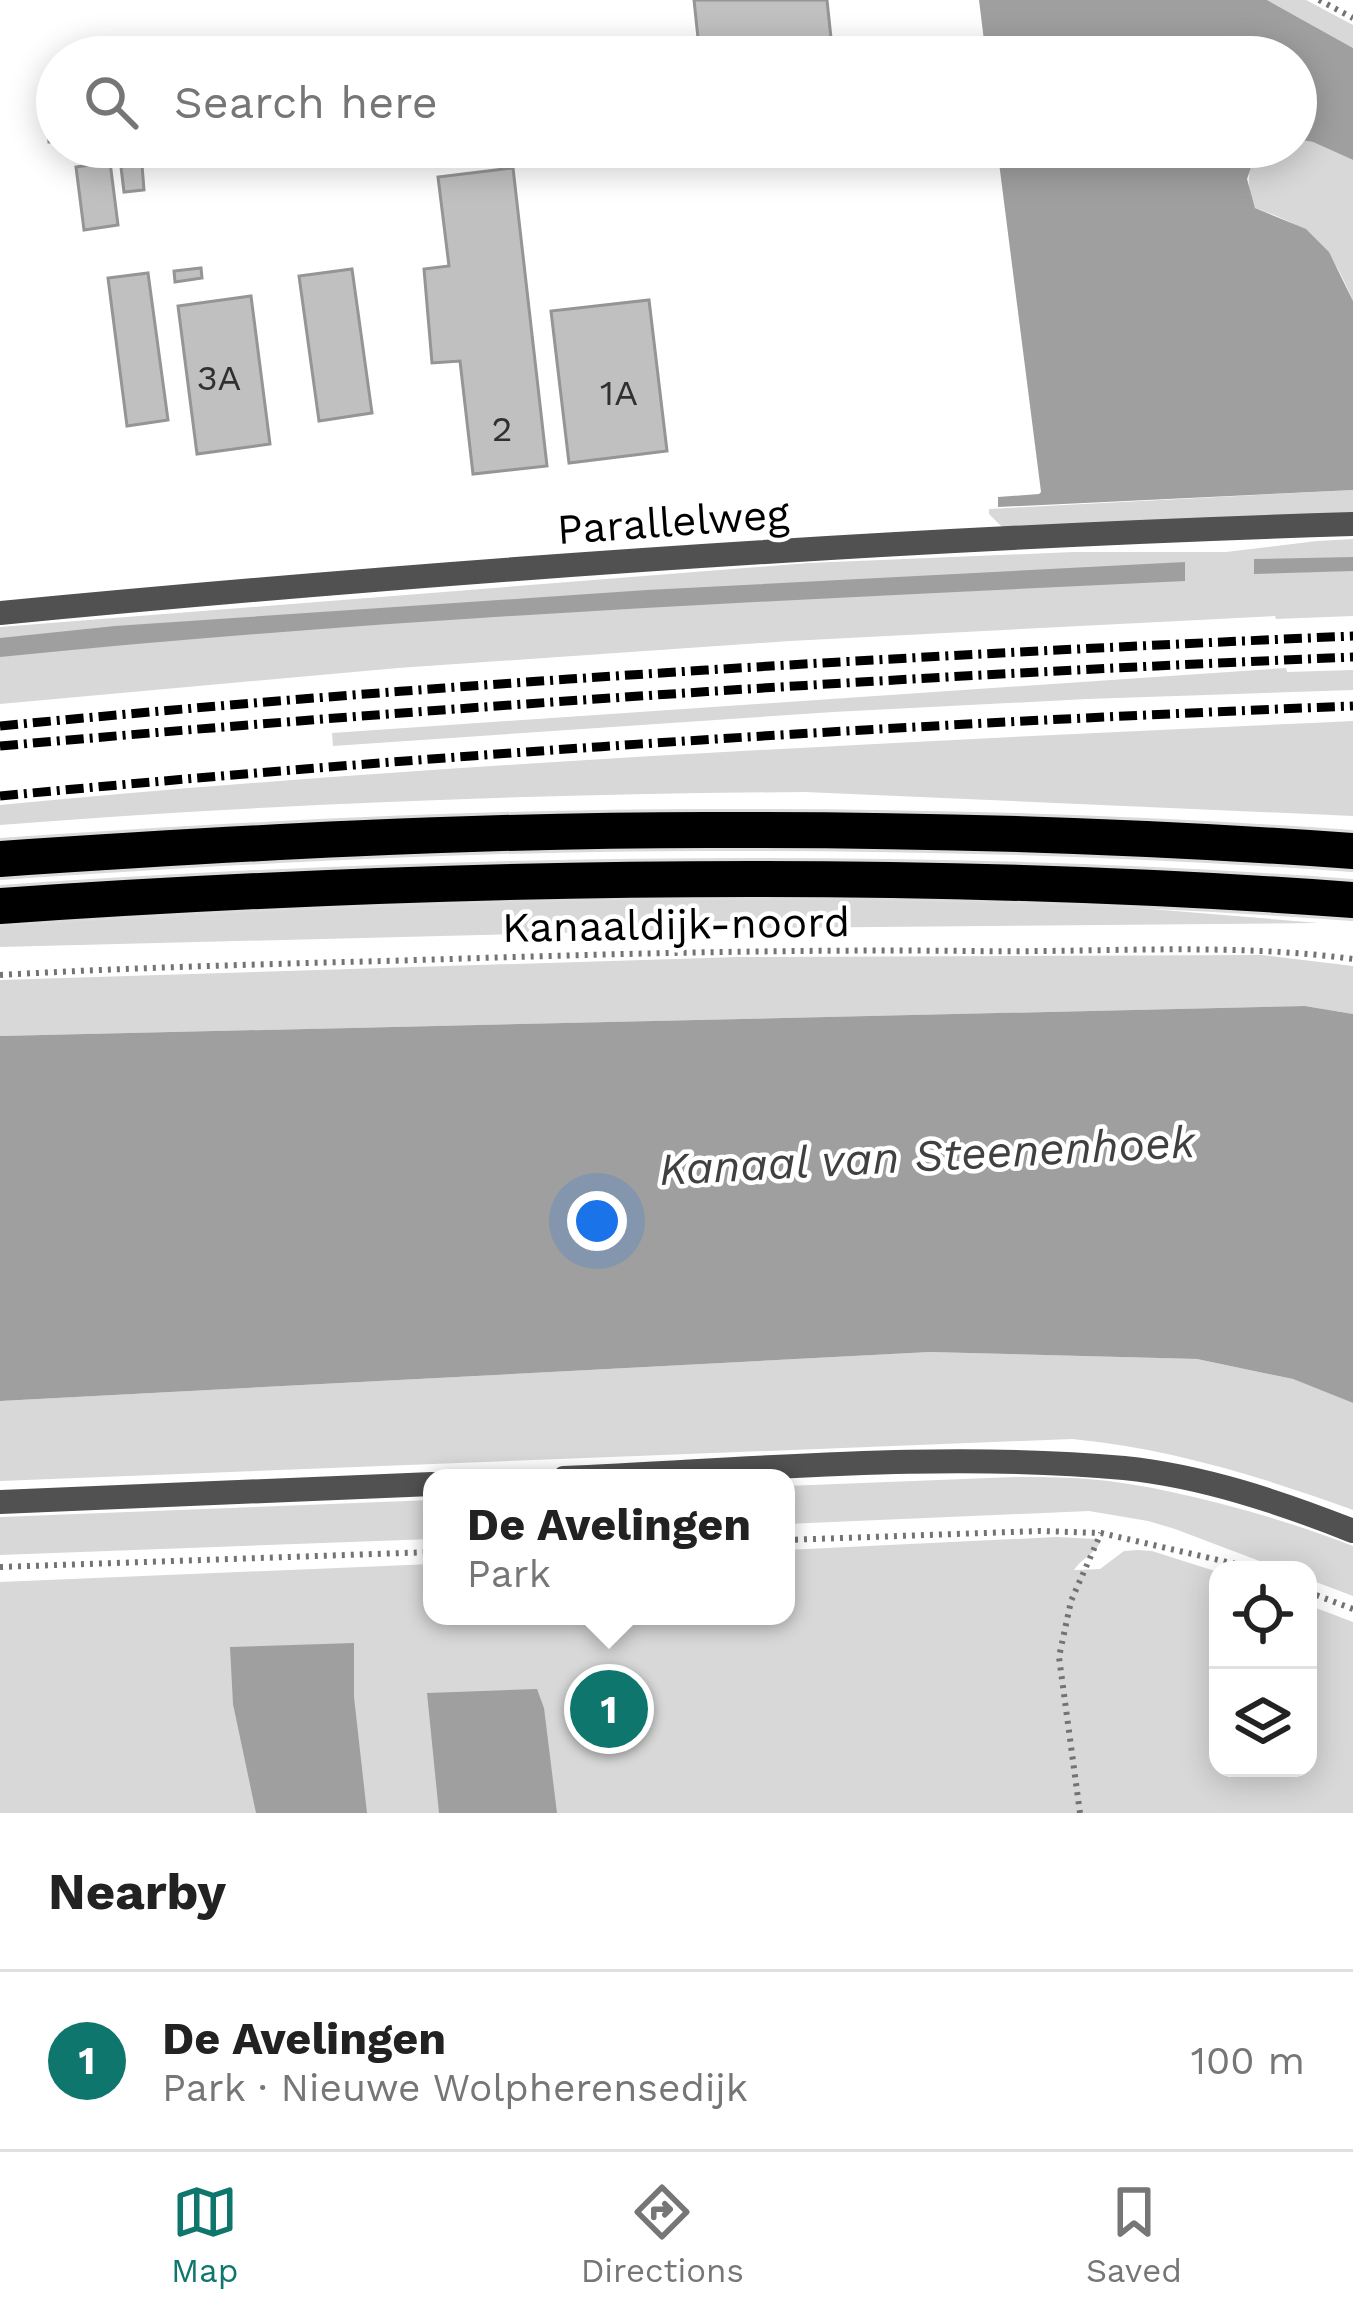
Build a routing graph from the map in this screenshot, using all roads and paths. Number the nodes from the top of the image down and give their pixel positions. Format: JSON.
{"nodes":[{"id":1,"x":1319,"y":0,"type":"edge"},
{"id":2,"x":1353,"y":18,"type":"edge"},
{"id":3,"x":1353,"y":524,"type":"edge"},
{"id":4,"x":0,"y":613,"type":"edge"},
{"id":5,"x":1353,"y":851,"type":"edge"},
{"id":6,"x":0,"y":859,"type":"edge"},
{"id":7,"x":1353,"y":900,"type":"edge"},
{"id":8,"x":0,"y":906,"type":"edge"},
{"id":9,"x":1353,"y":959,"type":"edge"},
{"id":10,"x":0,"y":975,"type":"edge"},
{"id":11,"x":760,"y":1469,"type":"edge"},
{"id":12,"x":423,"y":1484,"type":"edge"},
{"id":13,"x":0,"y":1502,"type":"edge"},
{"id":14,"x":1353,"y":1531,"type":"edge"},
{"id":15,"x":1101,"y":1533,"type":"junction"},
{"id":16,"x":795,"y":1540,"type":"edge"},
{"id":17,"x":423,"y":1552,"type":"edge"},
{"id":18,"x":1223,"y":1561,"type":"edge"},
{"id":19,"x":0,"y":1567,"type":"edge"},
{"id":20,"x":1317,"y":1595,"type":"edge"},
{"id":21,"x":1353,"y":1609,"type":"edge"},
{"id":22,"x":1080,"y":1813,"type":"edge"}],
"edges":[{"from":1,"to":2,"type":"path"},
{"from":3,"to":4,"type":"street","name":"Parallelweg"},
{"from":5,"to":6,"type":"highway"},
{"from":7,"to":8,"type":"highway"},
{"from":9,"to":10,"type":"path","name":"Kanaaldijk-noord"},
{"from":11,"to":14,"type":"street"},
{"from":12,"to":13,"type":"street"},
{"from":15,"to":16,"type":"path"},
{"from":15,"to":18,"type":"path"},
{"from":15,"to":22,"type":"path"},
{"from":17,"to":19,"type":"path"},
{"from":20,"to":21,"type":"path"}]}
